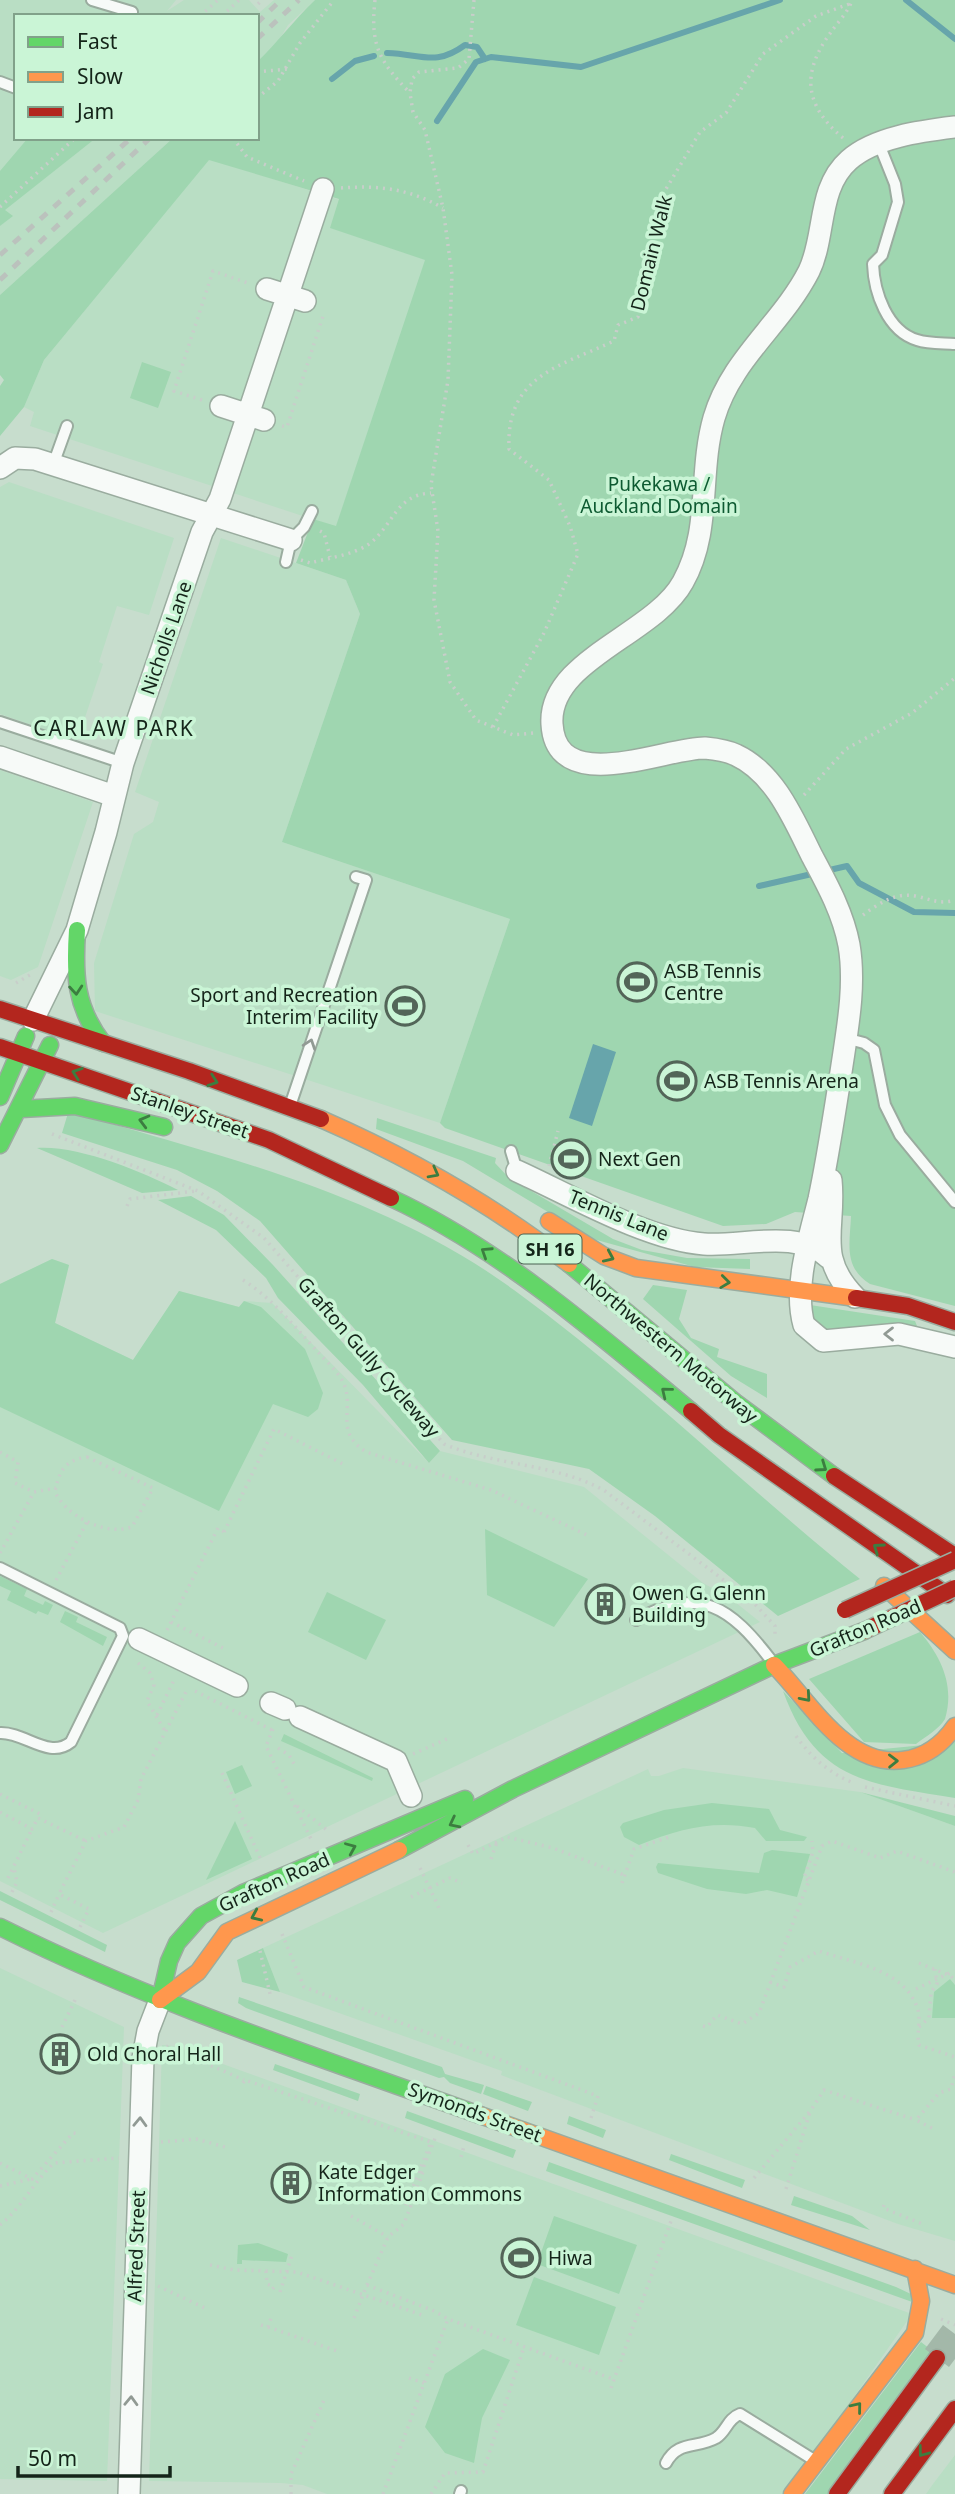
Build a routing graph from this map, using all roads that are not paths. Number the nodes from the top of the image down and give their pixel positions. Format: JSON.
{"nodes":[{"id":1,"x":92,"y":0,"type":"edge"},
{"id":2,"x":132,"y":12,"type":"dead end"},
{"id":3,"x":955,"y":127,"type":"edge"},
{"id":4,"x":879,"y":144,"type":"junction"},
{"id":5,"x":314,"y":186,"type":"road end"},
{"id":6,"x":955,"y":344,"type":"edge"},
{"id":7,"x":220,"y":406,"type":"road end"},
{"id":8,"x":256,"y":417,"type":"junction"},
{"id":9,"x":67,"y":426,"type":"dead end"},
{"id":10,"x":53,"y":465,"type":"junction"},
{"id":11,"x":0,"y":468,"type":"edge"},
{"id":12,"x":312,"y":511,"type":"dead end"},
{"id":13,"x":211,"y":515,"type":"junction"},
{"id":14,"x":290,"y":540,"type":"junction"},
{"id":15,"x":286,"y":562,"type":"dead end"},
{"id":16,"x":0,"y":722,"type":"edge"},
{"id":17,"x":0,"y":757,"type":"edge"},
{"id":18,"x":123,"y":763,"type":"junction"},
{"id":19,"x":114,"y":796,"type":"junction"},
{"id":20,"x":356,"y":877,"type":"dead end"},
{"id":21,"x":77,"y":930,"type":"junction"},
{"id":22,"x":0,"y":1009,"type":"edge"},
{"id":23,"x":33,"y":1020,"type":"junction"},
{"id":24,"x":57,"y":1028,"type":"junction"},
{"id":25,"x":845,"y":1038,"type":"junction"},
{"id":26,"x":103,"y":1043,"type":"junction"},
{"id":27,"x":0,"y":1048,"type":"edge"},
{"id":28,"x":19,"y":1054,"type":"junction"},
{"id":29,"x":43,"y":1062,"type":"junction"},
{"id":30,"x":0,"y":1097,"type":"edge"},
{"id":31,"x":21,"y":1109,"type":"junction"},
{"id":32,"x":289,"y":1109,"type":"junction"},
{"id":33,"x":305,"y":1115,"type":"junction"},
{"id":34,"x":181,"y":1132,"type":"dead end"},
{"id":35,"x":0,"y":1145,"type":"edge"},
{"id":36,"x":426,"y":1151,"type":"dead end"},
{"id":37,"x":258,"y":1154,"type":"dead end"},
{"id":38,"x":829,"y":1157,"type":"junction"},
{"id":39,"x":514,"y":1161,"type":"dead end"},
{"id":40,"x":375,"y":1188,"type":"junction"},
{"id":41,"x":955,"y":1202,"type":"edge"},
{"id":42,"x":530,"y":1209,"type":"dead end"},
{"id":43,"x":830,"y":1233,"type":"junction"},
{"id":44,"x":808,"y":1245,"type":"junction"},
{"id":45,"x":829,"y":1258,"type":"junction"},
{"id":46,"x":802,"y":1291,"type":"junction"},
{"id":47,"x":856,"y":1298,"type":"junction"},
{"id":48,"x":955,"y":1322,"type":"edge"},
{"id":49,"x":955,"y":1347,"type":"edge"},
{"id":50,"x":719,"y":1435,"type":"junction"},
{"id":51,"x":789,"y":1506,"type":"dead end"},
{"id":52,"x":955,"y":1558,"type":"edge"},
{"id":53,"x":0,"y":1568,"type":"edge"},
{"id":54,"x":872,"y":1576,"type":"dead end"},
{"id":55,"x":955,"y":1588,"type":"edge"},
{"id":56,"x":955,"y":1599,"type":"edge"},
{"id":57,"x":840,"y":1614,"type":"dead end"},
{"id":58,"x":636,"y":1620,"type":"dead end"},
{"id":59,"x":815,"y":1633,"type":"dead end"},
{"id":60,"x":148,"y":1644,"type":"road end"},
{"id":61,"x":955,"y":1651,"type":"edge"},
{"id":62,"x":774,"y":1665,"type":"junction"},
{"id":63,"x":237,"y":1686,"type":"dead end"},
{"id":64,"x":285,"y":1709,"type":"road end"},
{"id":65,"x":955,"y":1726,"type":"edge"},
{"id":66,"x":0,"y":1734,"type":"edge"},
{"id":67,"x":513,"y":1789,"type":"junction"},
{"id":68,"x":411,"y":1796,"type":"dead end"},
{"id":69,"x":0,"y":1927,"type":"edge"},
{"id":70,"x":160,"y":2000,"type":"junction"},
{"id":71,"x":915,"y":2269,"type":"junction"},
{"id":72,"x":954,"y":2282,"type":"edge"},
{"id":73,"x":955,"y":2409,"type":"edge"},
{"id":74,"x":817,"y":2461,"type":"junction"},
{"id":75,"x":666,"y":2463,"type":"dead end"},
{"id":76,"x":129,"y":2494,"type":"edge"},
{"id":77,"x":793,"y":2494,"type":"edge"},
{"id":78,"x":837,"y":2494,"type":"edge"},
{"id":79,"x":855,"y":2494,"type":"edge"},
{"id":80,"x":892,"y":2494,"type":"edge"}],
"edges":[{"from":1,"to":2,"type":"lane"},
{"from":3,"to":4,"type":"street"},
{"from":4,"to":6,"type":"lane"},
{"from":4,"to":25,"type":"street"},
{"from":5,"to":8,"type":"street","name":"Nicholls Lane"},
{"from":7,"to":8,"type":"street"},
{"from":8,"to":13,"type":"street","name":"Nicholls Lane"},
{"from":9,"to":10,"type":"lane"},
{"from":10,"to":11,"type":"street"},
{"from":10,"to":13,"type":"street"},
{"from":12,"to":14,"type":"lane"},
{"from":13,"to":14,"type":"street"},
{"from":13,"to":18,"type":"street","name":"Nicholls Lane"},
{"from":14,"to":15,"type":"lane"},
{"from":16,"to":18,"type":"lane"},
{"from":17,"to":19,"type":"street"},
{"from":18,"to":19,"type":"street","name":"Nicholls Lane"},
{"from":19,"to":21,"type":"street","name":"Nicholls Lane"},
{"from":32,"to":20,"type":"lane","one_way":true},
{"from":21,"to":23,"type":"street","name":"Nicholls Lane"},
{"from":21,"to":26,"type":"main road","one_way":true},
{"from":22,"to":23,"type":"main road","name":"Stanley Street","number":"SH 16"},
{"from":23,"to":24,"type":"main road","name":"Stanley Street","number":"SH 16"},
{"from":23,"to":28,"type":"main road"},
{"from":24,"to":26,"type":"main road","name":"Stanley Street","number":"SH 16"},
{"from":24,"to":29,"type":"main road"},
{"from":25,"to":38,"type":"street"},
{"from":25,"to":41,"type":"lane"},
{"from":26,"to":32,"type":"main road","name":"Stanley Street","number":"SH 16","one_way":true},
{"from":27,"to":28,"type":"main road","name":"Stanley Street","number":"SH 16"},
{"from":28,"to":29,"type":"main road","name":"Stanley Street","number":"SH 16"},
{"from":28,"to":30,"type":"main road"},
{"from":29,"to":31,"type":"main road"},
{"from":40,"to":29,"type":"main road","name":"Stanley Street","number":"SH 16","one_way":true},
{"from":34,"to":31,"type":"main road","one_way":true},
{"from":31,"to":35,"type":"main road"},
{"from":32,"to":33,"type":"main road","name":"Stanley Street","number":"SH 16"},
{"from":33,"to":36,"type":"main road"},
{"from":33,"to":52,"type":"main road","name":"Northwestern Motorway","number":"SH 16","one_way":true},
{"from":37,"to":40,"type":"main road"},
{"from":38,"to":43,"type":"street"},
{"from":38,"to":44,"type":"street"},
{"from":39,"to":44,"type":"street","name":"Tennis Lane"},
{"from":50,"to":40,"type":"main road","name":"Northwestern Motorway","number":"SH 16","one_way":true},
{"from":42,"to":46,"type":"main road","one_way":true},
{"from":43,"to":44,"type":"street"},
{"from":43,"to":45,"type":"street"},
{"from":44,"to":45,"type":"street","name":"Tennis Lane"},
{"from":44,"to":46,"type":"street"},
{"from":45,"to":47,"type":"street"},
{"from":46,"to":47,"type":"main road"},
{"from":49,"to":46,"type":"street","one_way":true},
{"from":47,"to":48,"type":"main road"},
{"from":50,"to":51,"type":"main road"},
{"from":56,"to":50,"type":"main road","name":"Northwestern Motorway","number":"SH 16","one_way":true},
{"from":52,"to":57,"type":"main road","name":"Grafton Road","bridge":true},
{"from":53,"to":66,"type":"lane"},
{"from":54,"to":61,"type":"main road"},
{"from":55,"to":62,"type":"main road","name":"Grafton Road","bridge":true},
{"from":58,"to":62,"type":"lane"},
{"from":59,"to":62,"type":"main road","name":"Grafton Road"},
{"from":60,"to":63,"type":"street"},
{"from":62,"to":65,"type":"main road","one_way":true},
{"from":62,"to":67,"type":"main road","name":"Grafton Road"},
{"from":64,"to":68,"type":"street"},
{"from":67,"to":70,"type":"main road","name":"Grafton Road","one_way":true},
{"from":70,"to":67,"type":"main road","name":"Grafton Road","one_way":true},
{"from":69,"to":70,"type":"main road","name":"Symonds Street"},
{"from":70,"to":71,"type":"main road","name":"Symonds Street"},
{"from":76,"to":70,"type":"street","name":"Alfred Street","one_way":true},
{"from":71,"to":72,"type":"main road","name":"Symonds Street"},
{"from":74,"to":71,"type":"main road","one_way":true},
{"from":73,"to":80,"type":"main road","one_way":true},
{"from":74,"to":75,"type":"lane"},
{"from":74,"to":77,"type":"main road"},
{"from":78,"to":79,"type":"main road"}]}
